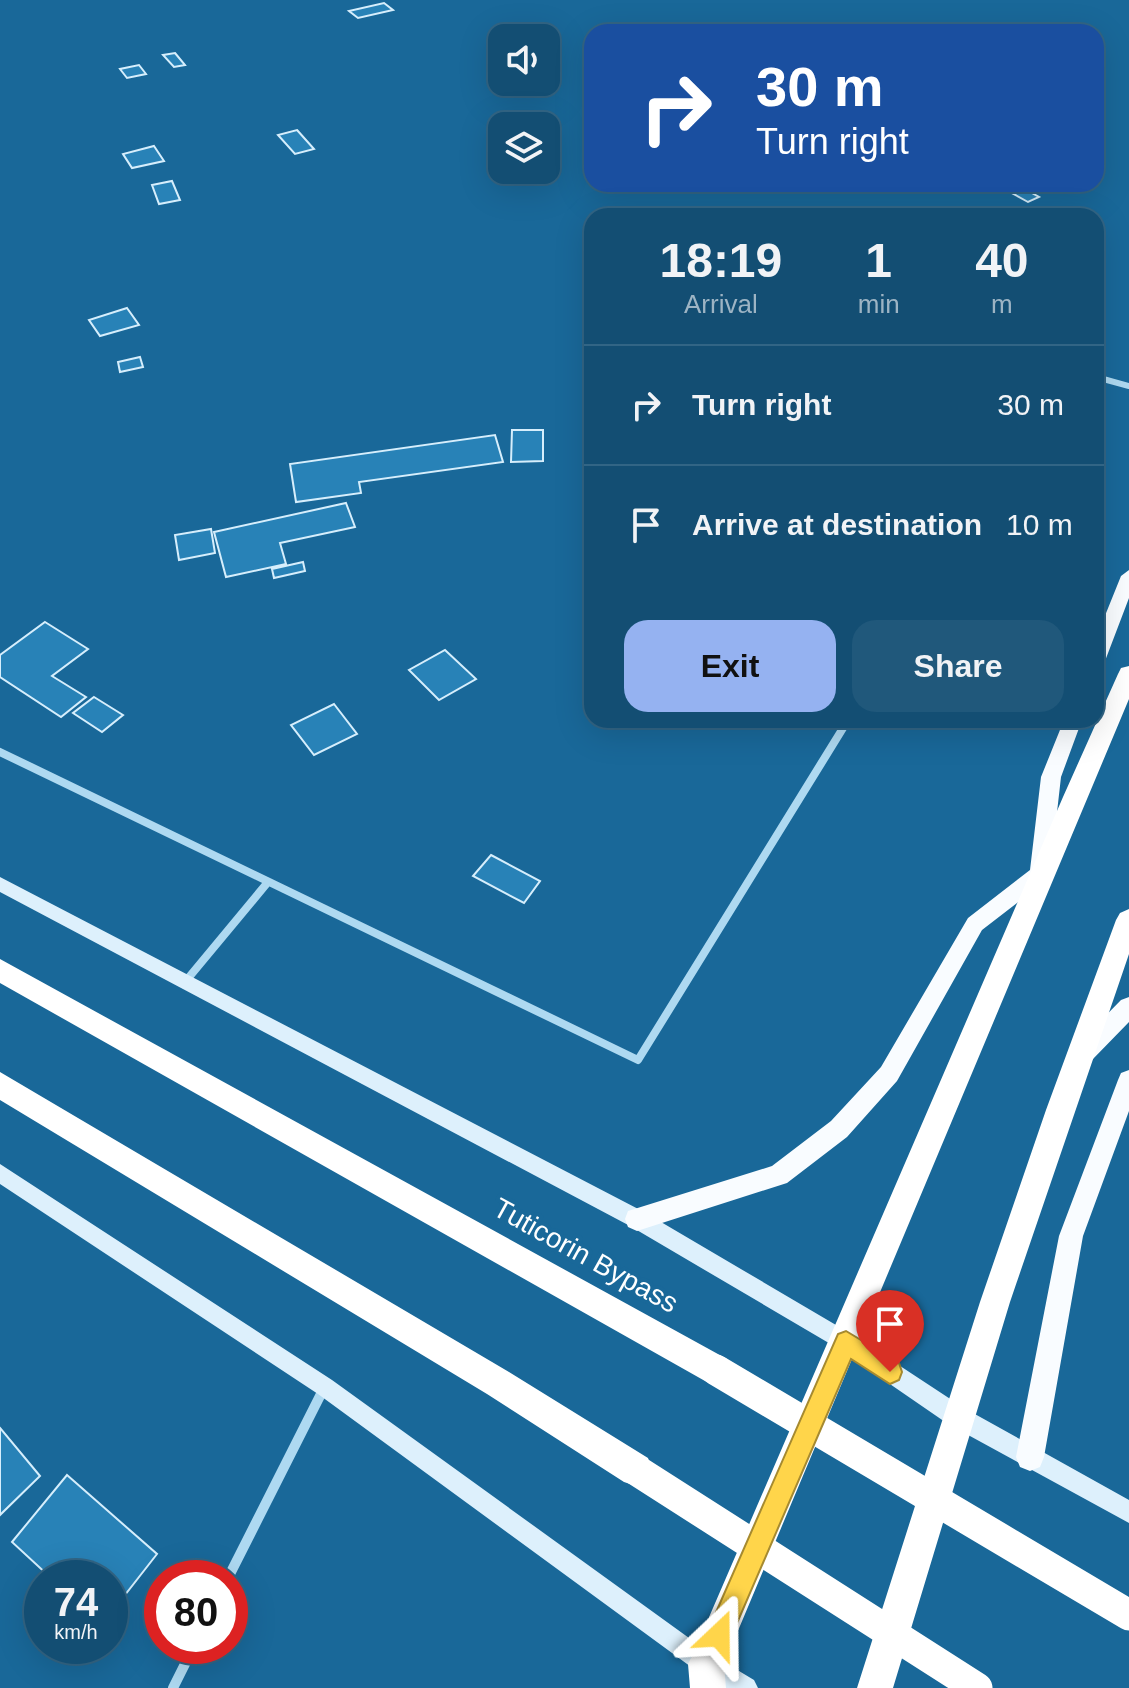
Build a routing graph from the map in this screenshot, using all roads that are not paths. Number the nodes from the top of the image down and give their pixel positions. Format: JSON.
{"nodes":[{"id":1,"x":1104,"y":379,"type":"edge"},
{"id":2,"x":1129,"y":386,"type":"edge"},
{"id":3,"x":1129,"y":576,"type":"edge"},
{"id":4,"x":1104,"y":640,"type":"edge"},
{"id":5,"x":1129,"y":674,"type":"edge"},
{"id":6,"x":843,"y":728,"type":"edge"},
{"id":7,"x":1070,"y":728,"type":"edge"},
{"id":8,"x":0,"y":752,"type":"edge"},
{"id":9,"x":1040,"y":874,"type":"junction"},
{"id":10,"x":268,"y":882,"type":"junction"},
{"id":11,"x":0,"y":884,"type":"edge"},
{"id":12,"x":1129,"y":920,"type":"edge"},
{"id":13,"x":0,"y":970,"type":"edge"},
{"id":14,"x":184,"y":983,"type":"junction"},
{"id":15,"x":1129,"y":1007,"type":"edge"},
{"id":16,"x":1077,"y":1059,"type":"junction"},
{"id":17,"x":1129,"y":1080,"type":"edge"},
{"id":18,"x":0,"y":1085,"type":"edge"},
{"id":19,"x":0,"y":1173,"type":"edge"},
{"id":20,"x":637,"y":1219,"type":"junction"},
{"id":21,"x":846,"y":1342,"type":"junction"},
{"id":22,"x":325,"y":1387,"type":"junction"},
{"id":23,"x":956,"y":1416,"type":"junction"},
{"id":24,"x":1030,"y":1457,"type":"junction"},
{"id":25,"x":1129,"y":1512,"type":"edge"},
{"id":26,"x":237,"y":1560,"type":"edge"},
{"id":27,"x":1129,"y":1615,"type":"edge"},
{"id":28,"x":185,"y":1664,"type":"edge"},
{"id":29,"x":707,"y":1676,"type":"edge"},
{"id":30,"x":173,"y":1688,"type":"edge"},
{"id":31,"x":746,"y":1688,"type":"edge"},
{"id":32,"x":875,"y":1688,"type":"edge"},
{"id":33,"x":977,"y":1688,"type":"edge"}],
"edges":[{"from":1,"to":2,"type":"street"},
{"from":3,"to":4,"type":"main road"},
{"from":5,"to":9,"type":"highway"},
{"from":6,"to":10,"type":"street"},
{"from":7,"to":9,"type":"main road"},
{"from":8,"to":10,"type":"street"},
{"from":9,"to":20,"type":"main road"},
{"from":9,"to":21,"type":"highway"},
{"from":10,"to":14,"type":"street"},
{"from":11,"to":14,"type":"street"},
{"from":12,"to":16,"type":"highway"},
{"from":13,"to":27,"type":"highway","name":"Tuticorin Bypass","bridge":true},
{"from":14,"to":20,"type":"street"},
{"from":15,"to":16,"type":"main road"},
{"from":16,"to":23,"type":"highway"},
{"from":17,"to":24,"type":"main road"},
{"from":18,"to":33,"type":"highway","bridge":true},
{"from":19,"to":22,"type":"street"},
{"from":20,"to":21,"type":"street"},
{"from":21,"to":23,"type":"street"},
{"from":21,"to":29,"type":"highway"},
{"from":22,"to":26,"type":"street"},
{"from":22,"to":29,"type":"street"},
{"from":23,"to":24,"type":"street"},
{"from":23,"to":32,"type":"highway"},
{"from":24,"to":25,"type":"street"},
{"from":28,"to":30,"type":"street"},
{"from":29,"to":31,"type":"street"}]}
